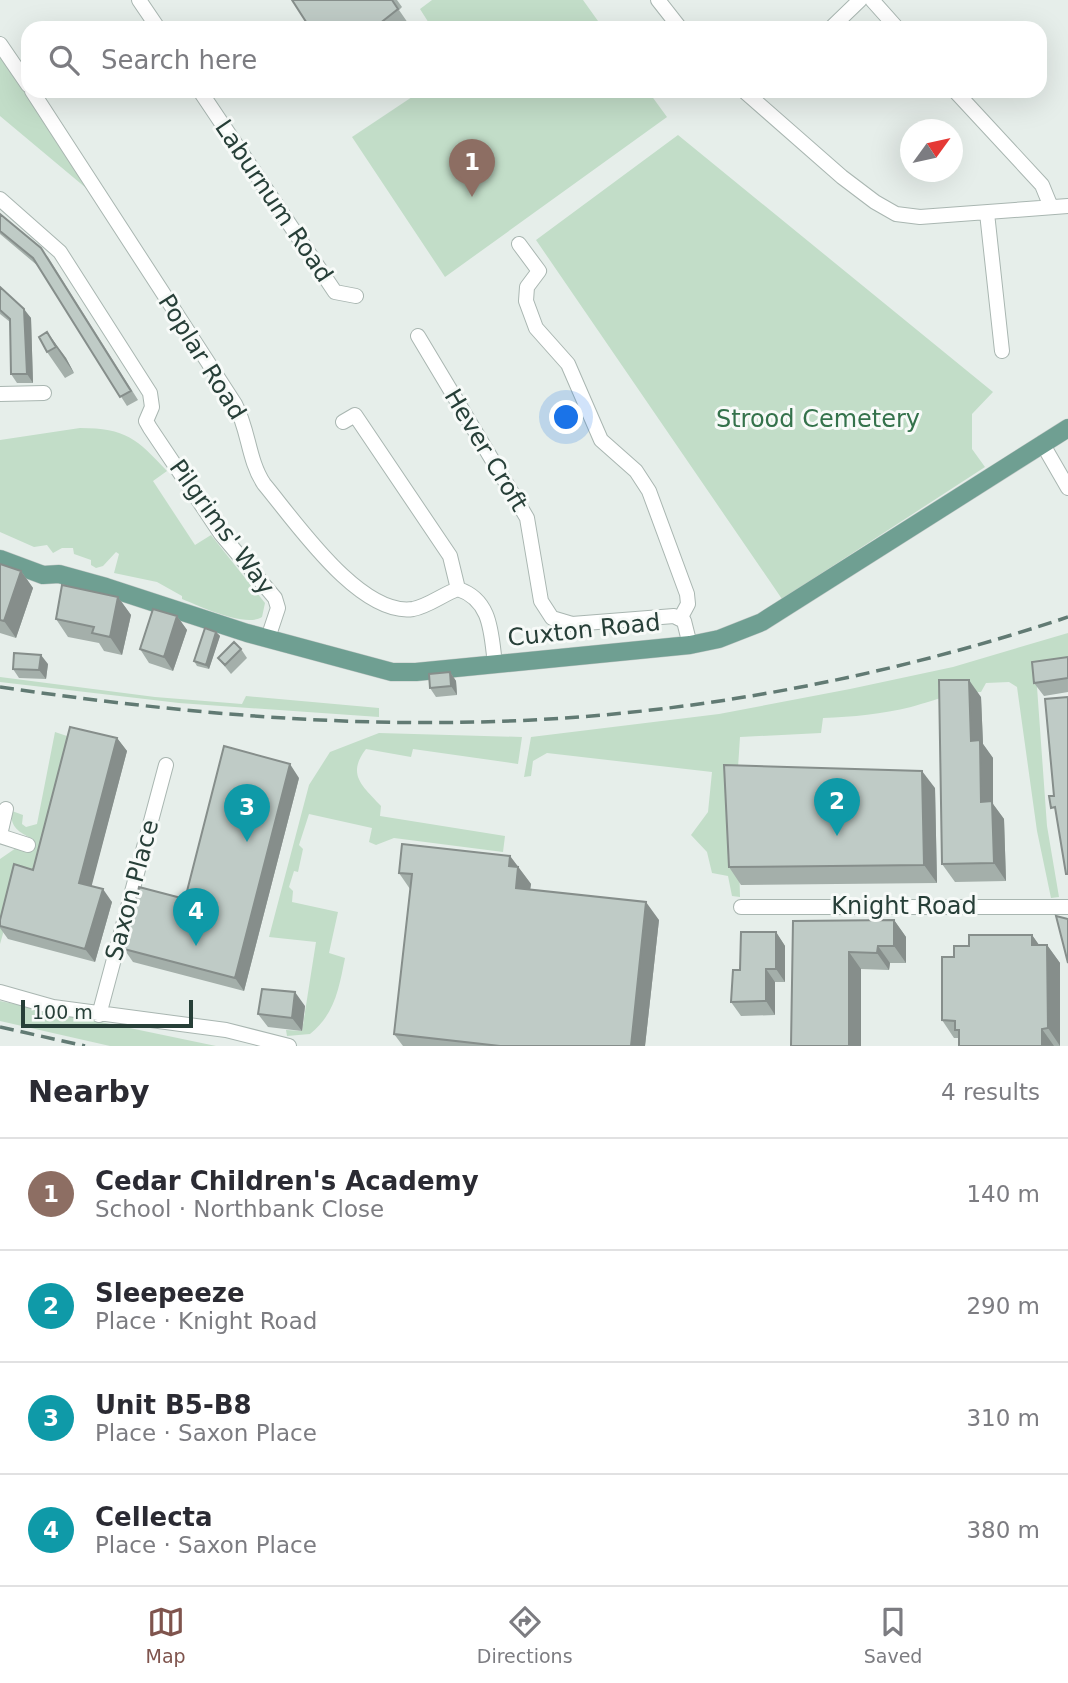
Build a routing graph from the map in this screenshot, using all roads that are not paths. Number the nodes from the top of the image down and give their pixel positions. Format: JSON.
{"nodes":[{"id":1,"x":139,"y":0,"type":"edge"},
{"id":2,"x":658,"y":0,"type":"edge"},
{"id":3,"x":860,"y":0,"type":"edge"},
{"id":4,"x":872,"y":0,"type":"edge"},
{"id":5,"x":153,"y":21,"type":"edge"},
{"id":6,"x":674,"y":21,"type":"edge"},
{"id":7,"x":838,"y":21,"type":"edge"},
{"id":8,"x":891,"y":21,"type":"edge"},
{"id":9,"x":0,"y":44,"type":"edge"},
{"id":10,"x":21,"y":75,"type":"edge"},
{"id":11,"x":37,"y":98,"type":"edge"},
{"id":12,"x":205,"y":98,"type":"edge"},
{"id":13,"x":759,"y":98,"type":"edge"},
{"id":14,"x":961,"y":98,"type":"edge"},
{"id":15,"x":0,"y":199,"type":"edge"},
{"id":16,"x":1068,"y":206,"type":"edge"},
{"id":17,"x":1051,"y":207,"type":"junction"},
{"id":18,"x":987,"y":213,"type":"junction"},
{"id":19,"x":519,"y":244,"type":"dead end"},
{"id":20,"x":356,"y":296,"type":"dead end"},
{"id":21,"x":418,"y":336,"type":"dead end"},
{"id":22,"x":1002,"y":351,"type":"dead end"},
{"id":23,"x":44,"y":393,"type":"dead end"},
{"id":24,"x":0,"y":394,"type":"edge"},
{"id":25,"x":343,"y":422,"type":"dead end"},
{"id":26,"x":1068,"y":428,"type":"edge"},
{"id":27,"x":1042,"y":443,"type":"junction"},
{"id":28,"x":1068,"y":488,"type":"edge"},
{"id":29,"x":0,"y":547,"type":"edge"},
{"id":30,"x":0,"y":559,"type":"edge"},
{"id":31,"x":59,"y":574,"type":"junction"},
{"id":32,"x":458,"y":589,"type":"junction"},
{"id":33,"x":681,"y":617,"type":"junction"},
{"id":34,"x":268,"y":638,"type":"junction"},
{"id":35,"x":690,"y":645,"type":"junction"},
{"id":36,"x":495,"y":664,"type":"junction"},
{"id":37,"x":166,"y":765,"type":"dead end"},
{"id":38,"x":6,"y":809,"type":"dead end"},
{"id":39,"x":0,"y":835,"type":"edge"},
{"id":40,"x":28,"y":845,"type":"dead end"},
{"id":41,"x":741,"y":907,"type":"dead end"},
{"id":42,"x":1068,"y":907,"type":"edge"},
{"id":43,"x":0,"y":992,"type":"edge"},
{"id":44,"x":99,"y":1015,"type":"junction"},
{"id":45,"x":289,"y":1046,"type":"edge"}],
"edges":[{"from":1,"to":5,"type":"street"},
{"from":2,"to":6,"type":"street"},
{"from":3,"to":7,"type":"street"},
{"from":4,"to":8,"type":"street"},
{"from":9,"to":10,"type":"street"},
{"from":11,"to":32,"type":"street","name":"Poplar Road"},
{"from":12,"to":20,"type":"street","name":"Laburnum Road"},
{"from":13,"to":18,"type":"street"},
{"from":14,"to":17,"type":"street"},
{"from":15,"to":34,"type":"street","name":"Pilgrims' Way"},
{"from":16,"to":17,"type":"street"},
{"from":17,"to":18,"type":"street"},
{"from":18,"to":22,"type":"street"},
{"from":19,"to":33,"type":"street"},
{"from":21,"to":33,"type":"street","name":"Hever Croft"},
{"from":23,"to":24,"type":"street"},
{"from":25,"to":32,"type":"street"},
{"from":26,"to":27,"type":"main road","name":"Cuxton Road"},
{"from":27,"to":28,"type":"street"},
{"from":27,"to":35,"type":"main road","name":"Cuxton Road"},
{"from":29,"to":31,"type":"main road","name":"Cuxton Road"},
{"from":30,"to":31,"type":"main road","name":"Cuxton Road"},
{"from":31,"to":34,"type":"main road","name":"Cuxton Road"},
{"from":32,"to":36,"type":"street"},
{"from":33,"to":35,"type":"street"},
{"from":34,"to":36,"type":"main road","name":"Cuxton Road"},
{"from":35,"to":36,"type":"main road","name":"Cuxton Road"},
{"from":37,"to":44,"type":"street","name":"Saxon Place"},
{"from":38,"to":39,"type":"street"},
{"from":39,"to":40,"type":"street"},
{"from":41,"to":42,"type":"street","name":"Knight Road"},
{"from":43,"to":44,"type":"street"},
{"from":44,"to":45,"type":"street"}]}
